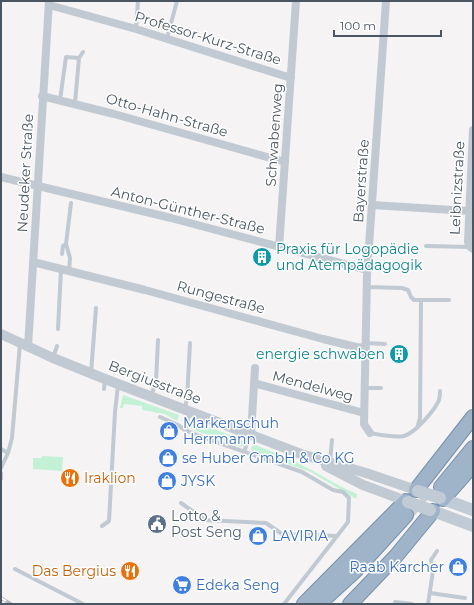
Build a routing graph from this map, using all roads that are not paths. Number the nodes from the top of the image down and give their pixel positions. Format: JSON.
{"nodes":[{"id":1,"x":138,"y":1,"type":"edge"},
{"id":2,"x":177,"y":1,"type":"edge"},
{"id":3,"x":296,"y":1,"type":"edge"},
{"id":4,"x":386,"y":1,"type":"edge"},
{"id":5,"x":49,"y":3,"type":"edge"},
{"id":6,"x":136,"y":29,"type":"junction"},
{"id":7,"x":167,"y":38,"type":"junction"},
{"id":8,"x":83,"y":52,"type":"dead end"},
{"id":9,"x":79,"y":58,"type":"junction"},
{"id":10,"x":291,"y":78,"type":"junction"},
{"id":11,"x":42,"y":96,"type":"junction"},
{"id":12,"x":60,"y":100,"type":"junction"},
{"id":13,"x":75,"y":103,"type":"junction"},
{"id":14,"x":473,"y":130,"type":"edge"},
{"id":15,"x":285,"y":162,"type":"junction"},
{"id":16,"x":1,"y":177,"type":"edge"},
{"id":17,"x":37,"y":186,"type":"junction"},
{"id":18,"x":70,"y":203,"type":"dead end"},
{"id":19,"x":372,"y":205,"type":"junction"},
{"id":20,"x":469,"y":211,"type":"junction"},
{"id":21,"x":66,"y":244,"type":"junction"},
{"id":22,"x":426,"y":246,"type":"dead end"},
{"id":23,"x":279,"y":247,"type":"junction"},
{"id":24,"x":471,"y":248,"type":"edge"},
{"id":25,"x":62,"y":254,"type":"dead end"},
{"id":26,"x":33,"y":262,"type":"junction"},
{"id":27,"x":65,"y":270,"type":"junction"},
{"id":28,"x":367,"y":270,"type":"junction"},
{"id":29,"x":367,"y":287,"type":"junction"},
{"id":30,"x":421,"y":300,"type":"junction"},
{"id":31,"x":449,"y":300,"type":"dead end"},
{"id":32,"x":96,"y":308,"type":"dead end"},
{"id":33,"x":58,"y":329,"type":"dead end"},
{"id":34,"x":1,"y":334,"type":"edge"},
{"id":35,"x":158,"y":340,"type":"dead end"},
{"id":36,"x":190,"y":343,"type":"dead end"},
{"id":37,"x":385,"y":344,"type":"dead end"},
{"id":38,"x":24,"y":345,"type":"junction"},
{"id":39,"x":57,"y":346,"type":"dead end"},
{"id":40,"x":366,"y":346,"type":"junction"},
{"id":41,"x":53,"y":358,"type":"junction"},
{"id":42,"x":255,"y":368,"type":"dead end"},
{"id":43,"x":91,"y":373,"type":"junction"},
{"id":44,"x":254,"y":383,"type":"junction"},
{"id":45,"x":118,"y":384,"type":"junction"},
{"id":46,"x":365,"y":388,"type":"junction"},
{"id":47,"x":381,"y":388,"type":"dead end"},
{"id":48,"x":440,"y":391,"type":"dead end"},
{"id":49,"x":151,"y":396,"type":"junction"},
{"id":50,"x":187,"y":410,"type":"junction"},
{"id":51,"x":364,"y":413,"type":"junction"},
{"id":52,"x":160,"y":416,"type":"dead end"},
{"id":53,"x":473,"y":416,"type":"edge"},
{"id":54,"x":417,"y":428,"type":"junction"},
{"id":55,"x":185,"y":430,"type":"junction"},
{"id":56,"x":473,"y":431,"type":"edge"},
{"id":57,"x":370,"y":433,"type":"joint"},
{"id":58,"x":251,"y":434,"type":"junction"},
{"id":59,"x":332,"y":440,"type":"dead end"},
{"id":60,"x":473,"y":448,"type":"edge"},
{"id":61,"x":1,"y":449,"type":"edge"},
{"id":62,"x":244,"y":452,"type":"junction"},
{"id":63,"x":8,"y":453,"type":"junction"},
{"id":64,"x":301,"y":454,"type":"junction"},
{"id":65,"x":330,"y":463,"type":"junction"},
{"id":66,"x":473,"y":465,"type":"edge"},
{"id":67,"x":1,"y":468,"type":"edge"},
{"id":68,"x":1,"y":473,"type":"edge"},
{"id":69,"x":1,"y":479,"type":"edge"},
{"id":70,"x":417,"y":490,"type":"junction"},
{"id":71,"x":439,"y":492,"type":"junction"},
{"id":72,"x":180,"y":503,"type":"dead end"},
{"id":73,"x":409,"y":509,"type":"junction"},
{"id":74,"x":473,"y":510,"type":"edge"},
{"id":75,"x":432,"y":511,"type":"junction"},
{"id":76,"x":102,"y":526,"type":"dead end"},
{"id":77,"x":473,"y":526,"type":"edge"},
{"id":78,"x":337,"y":536,"type":"junction"},
{"id":79,"x":437,"y":551,"type":"dead end"},
{"id":80,"x":15,"y":569,"type":"dead end"},
{"id":81,"x":430,"y":593,"type":"junction"},
{"id":82,"x":465,"y":598,"type":"dead end"},
{"id":83,"x":396,"y":602,"type":"dead end"},
{"id":84,"x":83,"y":604,"type":"edge"},
{"id":85,"x":284,"y":604,"type":"edge"},
{"id":86,"x":304,"y":604,"type":"edge"},
{"id":87,"x":319,"y":604,"type":"edge"},
{"id":88,"x":333,"y":604,"type":"edge"},
{"id":89,"x":350,"y":604,"type":"edge"},
{"id":90,"x":412,"y":604,"type":"edge"},
{"id":91,"x":428,"y":604,"type":"edge"}],
"edges":[{"from":1,"to":6,"type":"lane"},
{"from":2,"to":7,"type":"lane"},
{"from":3,"to":10,"type":"street","name":"Schwabenweg"},
{"from":4,"to":19,"type":"street","name":"Bayerstraße"},
{"from":5,"to":6,"type":"street","name":"Professor-Kurz-Straße"},
{"from":5,"to":11,"type":"street","name":"Neudeker Straße"},
{"from":6,"to":7,"type":"street","name":"Professor-Kurz-Straße"},
{"from":7,"to":10,"type":"street","name":"Professor-Kurz-Straße"},
{"from":8,"to":9,"type":"lane"},
{"from":9,"to":12,"type":"lane"},
{"from":9,"to":13,"type":"lane"},
{"from":10,"to":15,"type":"street","name":"Schwabenweg"},
{"from":11,"to":12,"type":"street","name":"Otto-Hahn-Straße"},
{"from":11,"to":17,"type":"street","name":"Neudeker Straße"},
{"from":12,"to":13,"type":"street","name":"Otto-Hahn-Straße"},
{"from":13,"to":15,"type":"street","name":"Otto-Hahn-Straße"},
{"from":14,"to":20,"type":"street","name":"Leibnizstraße"},
{"from":15,"to":23,"type":"street","name":"Schwabenweg"},
{"from":16,"to":17,"type":"street","name":"Anton-Günther-Straße"},
{"from":17,"to":23,"type":"street","name":"Anton-Günther-Straße"},
{"from":17,"to":26,"type":"street","name":"Neudeker Straße"},
{"from":18,"to":21,"type":"lane"},
{"from":19,"to":20,"type":"street"},
{"from":19,"to":28,"type":"street","name":"Bayerstraße"},
{"from":20,"to":24,"type":"street","name":"Leibnizstraße"},
{"from":21,"to":25,"type":"lane"},
{"from":21,"to":27,"type":"lane"},
{"from":22,"to":24,"type":"lane"},
{"from":23,"to":28,"type":"street","name":"Anton-Günther-Straße"},
{"from":26,"to":27,"type":"street","name":"Rungestraße"},
{"from":26,"to":38,"type":"street","name":"Neudeker Straße"},
{"from":27,"to":33,"type":"lane"},
{"from":27,"to":40,"type":"street","name":"Rungestraße"},
{"from":28,"to":29,"type":"street","name":"Bayerstraße"},
{"from":29,"to":30,"type":"lane"},
{"from":29,"to":40,"type":"street","name":"Bayerstraße"},
{"from":30,"to":31,"type":"lane"},
{"from":30,"to":54,"type":"lane"},
{"from":32,"to":43,"type":"lane"},
{"from":34,"to":38,"type":"street","name":"Bergiusstraße"},
{"from":35,"to":49,"type":"lane"},
{"from":36,"to":50,"type":"lane"},
{"from":37,"to":40,"type":"lane"},
{"from":38,"to":41,"type":"street","name":"Bergiusstraße"},
{"from":38,"to":63,"type":"lane"},
{"from":39,"to":41,"type":"lane"},
{"from":40,"to":46,"type":"street","name":"Bayerstraße"},
{"from":41,"to":43,"type":"street","name":"Bergiusstraße"},
{"from":42,"to":44,"type":"street","name":"Mendelweg"},
{"from":43,"to":45,"type":"street","name":"Bergiusstraße"},
{"from":44,"to":51,"type":"street","name":"Mendelweg"},
{"from":44,"to":58,"type":"street","name":"Mendelweg"},
{"from":45,"to":49,"type":"street","name":"Bergiusstraße"},
{"from":45,"to":76,"type":"lane"},
{"from":46,"to":47,"type":"lane"},
{"from":46,"to":51,"type":"street","name":"Bayerstraße"},
{"from":48,"to":54,"type":"lane"},
{"from":49,"to":50,"type":"street","name":"Bergiusstraße"},
{"from":50,"to":55,"type":"lane"},
{"from":50,"to":58,"type":"street","name":"Bergiusstraße"},
{"from":51,"to":57,"type":"street","name":"Bayerstraße"},
{"from":52,"to":55,"type":"lane"},
{"from":53,"to":70,"type":"highway"},
{"from":54,"to":57,"type":"lane"},
{"from":55,"to":62,"type":"lane"},
{"from":56,"to":71,"type":"highway"},
{"from":58,"to":62,"type":"lane"},
{"from":58,"to":64,"type":"street","name":"Bergiusstraße"},
{"from":59,"to":65,"type":"lane"},
{"from":60,"to":71,"type":"highway"},
{"from":61,"to":63,"type":"lane"},
{"from":62,"to":78,"type":"lane"},
{"from":63,"to":67,"type":"lane"},
{"from":64,"to":65,"type":"street","name":"Bergiusstraße"},
{"from":64,"to":73,"type":"street","name":"Bergiusstraße"},
{"from":65,"to":70,"type":"street","name":"Bergiusstraße"},
{"from":66,"to":71,"type":"highway"},
{"from":68,"to":69,"type":"lane"},
{"from":70,"to":71,"type":"main road","name":"Bergiusstraße","bridge":true},
{"from":70,"to":73,"type":"main road"},
{"from":71,"to":74,"type":"main road","name":"Bergiusstraße"},
{"from":71,"to":75,"type":"main road"},
{"from":72,"to":78,"type":"lane"},
{"from":73,"to":75,"type":"main road","name":"Bergiusstraße","bridge":true},
{"from":73,"to":86,"type":"highway"},
{"from":73,"to":87,"type":"highway"},
{"from":73,"to":88,"type":"highway"},
{"from":75,"to":77,"type":"main road","name":"Bergiusstraße"},
{"from":75,"to":89,"type":"highway"},
{"from":78,"to":85,"type":"lane"},
{"from":79,"to":81,"type":"lane"},
{"from":80,"to":84,"type":"lane"},
{"from":81,"to":82,"type":"lane"},
{"from":81,"to":91,"type":"lane"},
{"from":83,"to":90,"type":"lane"}]}
